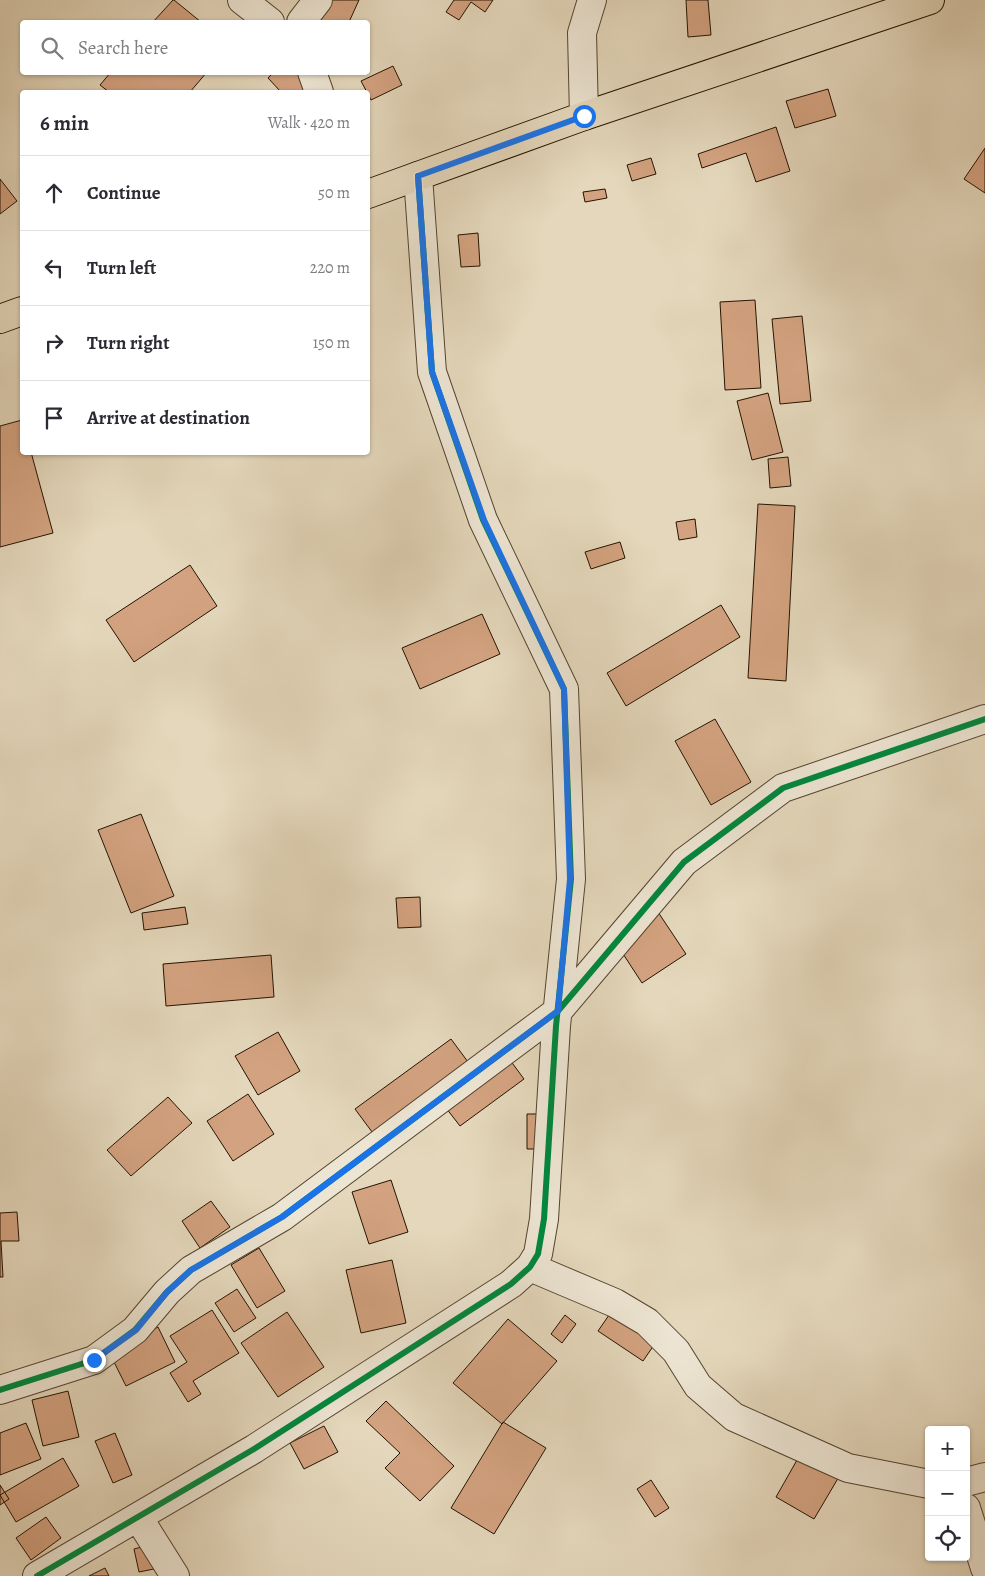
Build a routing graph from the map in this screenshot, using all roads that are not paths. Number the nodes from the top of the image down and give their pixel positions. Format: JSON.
{"nodes":[{"id":1,"x":242,"y":0,"type":"edge"},
{"id":2,"x":318,"y":0,"type":"edge"},
{"id":3,"x":592,"y":0,"type":"edge"},
{"id":4,"x":930,"y":0,"type":"edge"},
{"id":5,"x":267,"y":20,"type":"edge"},
{"id":6,"x":303,"y":20,"type":"edge"},
{"id":7,"x":313,"y":75,"type":"edge"},
{"id":8,"x":318,"y":90,"type":"edge"},
{"id":9,"x":584,"y":116,"type":"junction"},
{"id":10,"x":418,"y":176,"type":"junction"},
{"id":11,"x":370,"y":193,"type":"edge"},
{"id":12,"x":20,"y":312,"type":"edge"},
{"id":13,"x":0,"y":319,"type":"edge"},
{"id":14,"x":985,"y":719,"type":"edge"},
{"id":15,"x":558,"y":1011,"type":"junction"},
{"id":16,"x":530,"y":1267,"type":"junction"},
{"id":17,"x":0,"y":1390,"type":"edge"},
{"id":18,"x":985,"y":1477,"type":"edge"},
{"id":19,"x":970,"y":1481,"type":"edge"},
{"id":20,"x":925,"y":1483,"type":"edge"},
{"id":21,"x":969,"y":1516,"type":"edge"},
{"id":22,"x":138,"y":1517,"type":"junction"},
{"id":23,"x":985,"y":1568,"type":"edge"},
{"id":24,"x":37,"y":1576,"type":"edge"},
{"id":25,"x":174,"y":1576,"type":"edge"}],
"edges":[{"from":1,"to":5,"type":"street"},
{"from":2,"to":6,"type":"street"},
{"from":3,"to":9,"type":"street"},
{"from":4,"to":9,"type":"main road"},
{"from":7,"to":8,"type":"street"},
{"from":9,"to":10,"type":"main road"},
{"from":10,"to":11,"type":"main road"},
{"from":10,"to":15,"type":"street"},
{"from":12,"to":13,"type":"main road"},
{"from":14,"to":15,"type":"street"},
{"from":15,"to":16,"type":"street"},
{"from":15,"to":17,"type":"street"},
{"from":16,"to":20,"type":"street"},
{"from":16,"to":22,"type":"street"},
{"from":18,"to":19,"type":"street"},
{"from":21,"to":23,"type":"street"},
{"from":22,"to":24,"type":"street"},
{"from":22,"to":25,"type":"street"}]}
